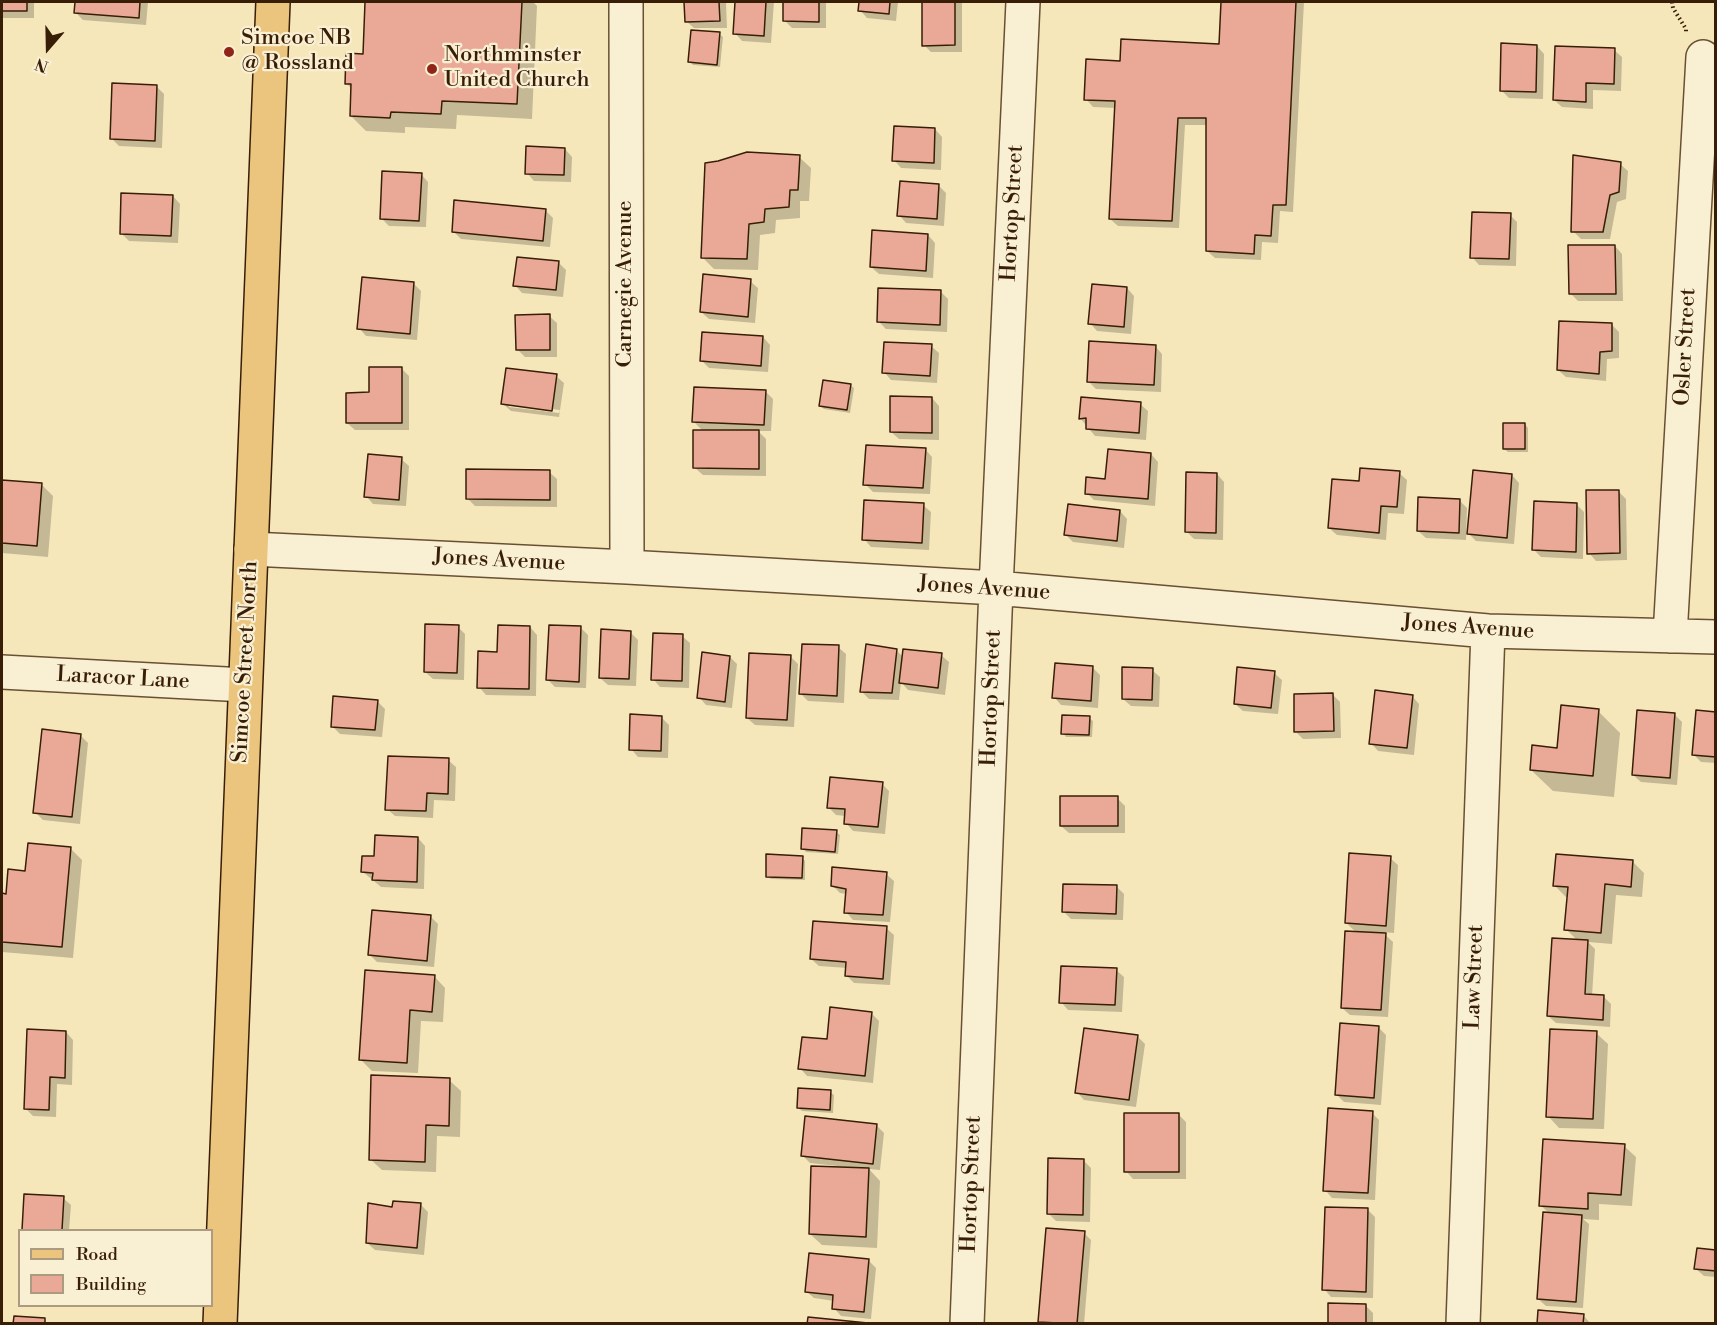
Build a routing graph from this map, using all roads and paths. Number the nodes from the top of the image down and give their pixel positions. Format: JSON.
{"nodes":[{"id":1,"x":273,"y":2,"type":"edge"},
{"id":2,"x":626,"y":2,"type":"edge"},
{"id":3,"x":1023,"y":2,"type":"edge"},
{"id":4,"x":1702,"y":57,"type":"dead end"},
{"id":5,"x":251,"y":549,"type":"junction"},
{"id":6,"x":627,"y":567,"type":"junction"},
{"id":7,"x":996,"y":588,"type":"junction"},
{"id":8,"x":1488,"y":631,"type":"junction"},
{"id":9,"x":1670,"y":636,"type":"junction"},
{"id":10,"x":1716,"y":637,"type":"edge"},
{"id":11,"x":2,"y":672,"type":"edge"},
{"id":12,"x":245,"y":685,"type":"junction"},
{"id":13,"x":220,"y":1323,"type":"edge"},
{"id":14,"x":967,"y":1323,"type":"edge"},
{"id":15,"x":1463,"y":1323,"type":"edge"}],
"edges":[{"from":1,"to":5,"type":"main road","name":"Simcoe Street North"},
{"from":2,"to":6,"type":"street","name":"Carnegie Avenue"},
{"from":3,"to":7,"type":"street","name":"Hortop Street"},
{"from":4,"to":9,"type":"street","name":"Osler Street"},
{"from":5,"to":6,"type":"street","name":"Jones Avenue"},
{"from":5,"to":12,"type":"main road","name":"Simcoe Street North"},
{"from":6,"to":7,"type":"street","name":"Jones Avenue"},
{"from":7,"to":8,"type":"street","name":"Jones Avenue"},
{"from":7,"to":14,"type":"street","name":"Hortop Street"},
{"from":8,"to":9,"type":"street","name":"Jones Avenue"},
{"from":8,"to":15,"type":"street","name":"Law Street"},
{"from":9,"to":10,"type":"street","name":"Jones Avenue"},
{"from":11,"to":12,"type":"street","name":"Laracor Lane"},
{"from":12,"to":13,"type":"main road","name":"Simcoe Street North"}]}
